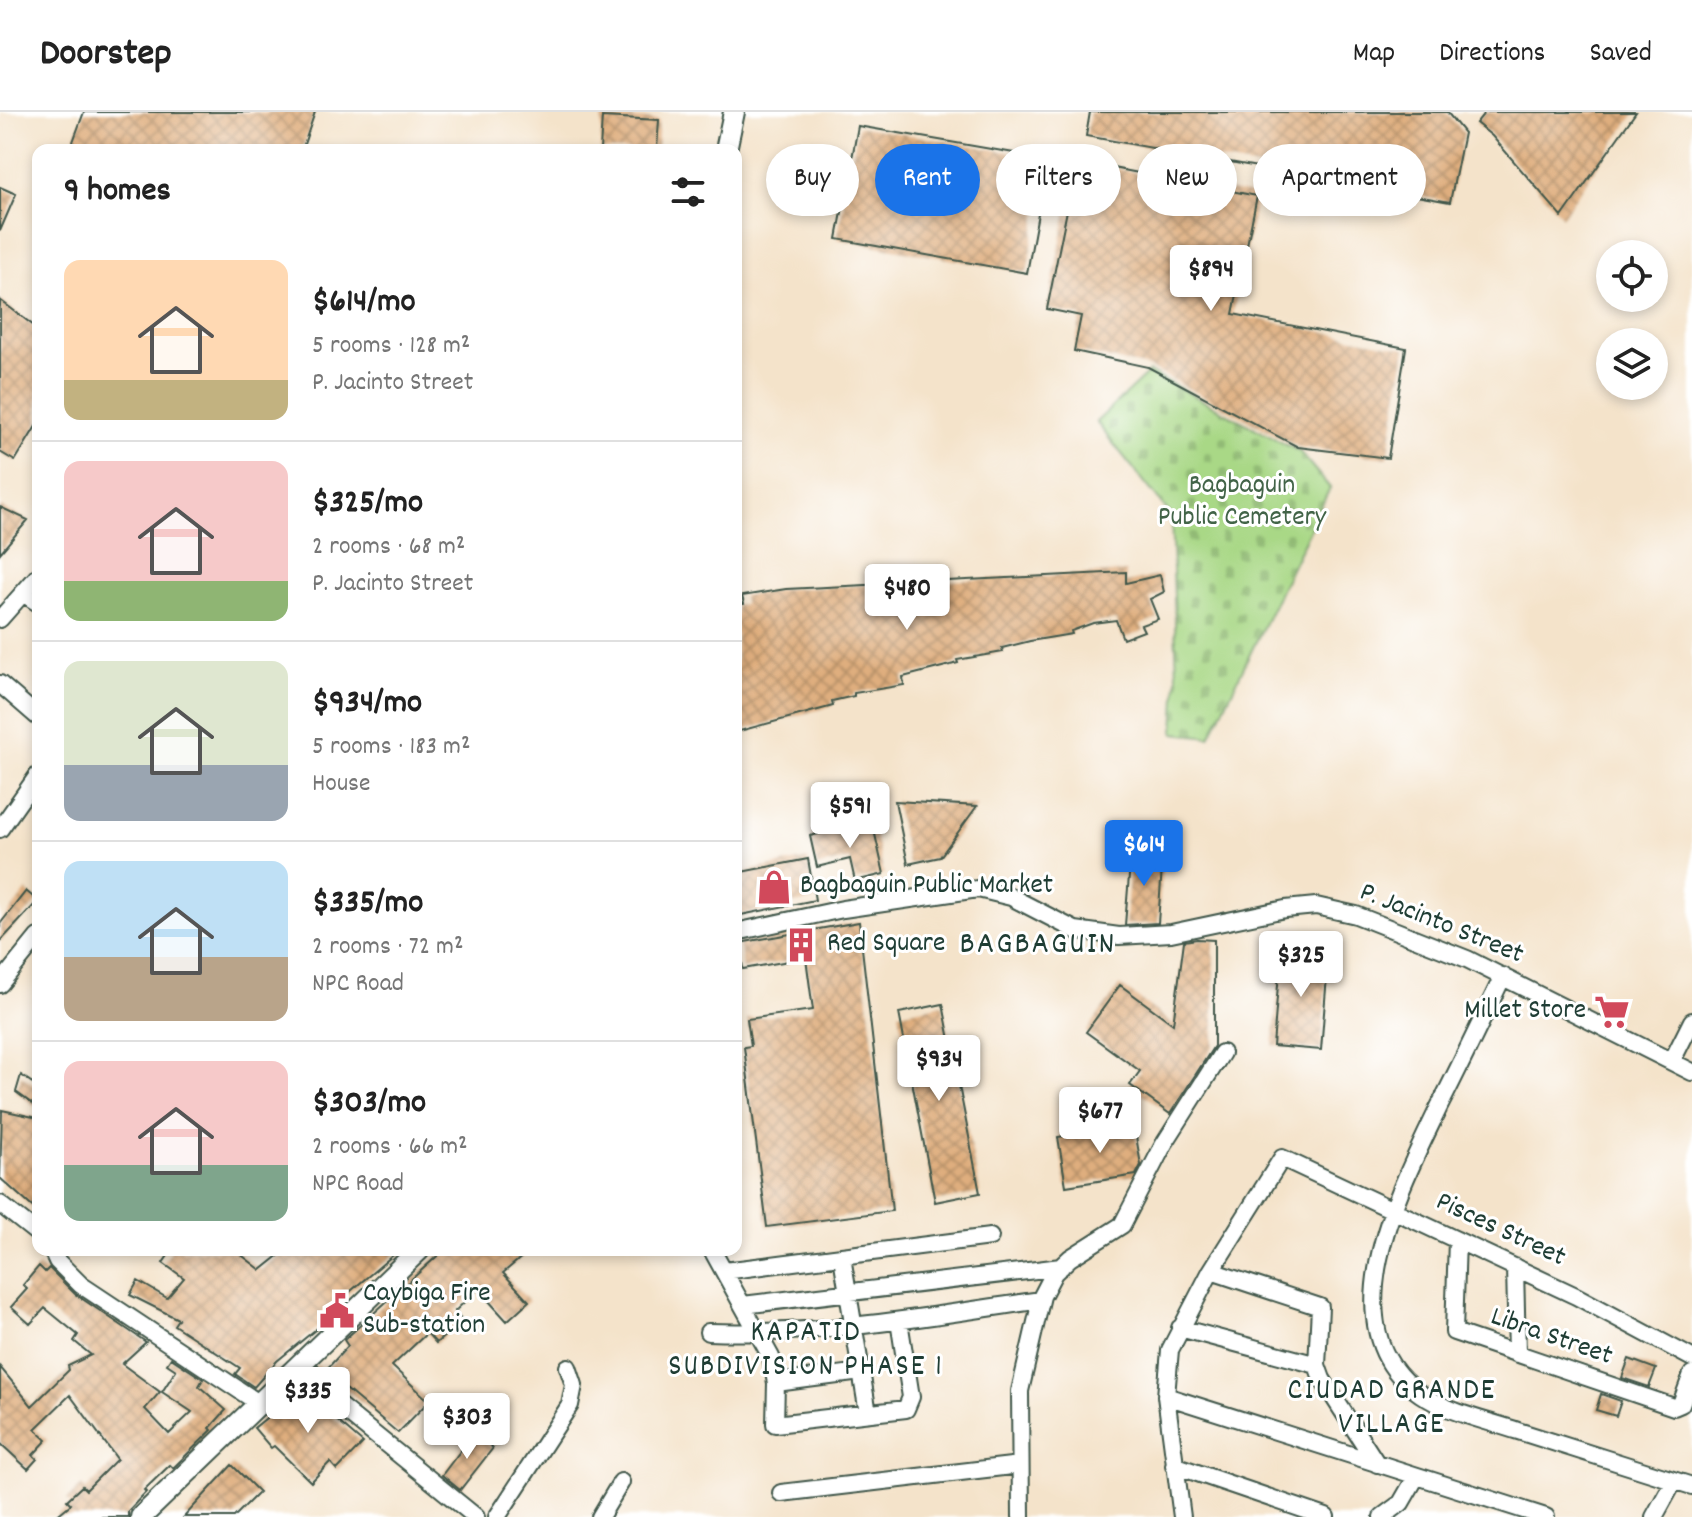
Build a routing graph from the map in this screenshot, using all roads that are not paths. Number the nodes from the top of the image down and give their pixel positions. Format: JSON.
{"nodes":[{"id":1,"x":734,"y":112,"type":"edge"},
{"id":2,"x":727,"y":144,"type":"edge"},
{"id":3,"x":32,"y":583,"type":"edge"},
{"id":4,"x":23,"y":593,"type":"junction"},
{"id":5,"x":32,"y":599,"type":"edge"},
{"id":6,"x":0,"y":619,"type":"edge"},
{"id":7,"x":0,"y":684,"type":"edge"},
{"id":8,"x":32,"y":712,"type":"edge"},
{"id":9,"x":32,"y":781,"type":"edge"},
{"id":10,"x":7,"y":805,"type":"edge"},
{"id":11,"x":0,"y":829,"type":"edge"},
{"id":12,"x":742,"y":931,"type":"edge"},
{"id":13,"x":32,"y":944,"type":"edge"},
{"id":14,"x":1503,"y":976,"type":"junction"},
{"id":15,"x":0,"y":984,"type":"edge"},
{"id":16,"x":1692,"y":1021,"type":"edge"},
{"id":17,"x":1222,"y":1053,"type":"dead end"},
{"id":18,"x":1672,"y":1061,"type":"junction"},
{"id":19,"x":1692,"y":1072,"type":"edge"},
{"id":20,"x":0,"y":1204,"type":"edge"},
{"id":21,"x":1392,"y":1208,"type":"junction"},
{"id":22,"x":32,"y":1229,"type":"edge"},
{"id":23,"x":990,"y":1237,"type":"dead end"},
{"id":24,"x":1457,"y":1240,"type":"junction"},
{"id":25,"x":55,"y":1256,"type":"edge"},
{"id":26,"x":413,"y":1256,"type":"edge"},
{"id":27,"x":715,"y":1256,"type":"edge"},
{"id":28,"x":842,"y":1257,"type":"junction"},
{"id":29,"x":1061,"y":1267,"type":"junction"},
{"id":30,"x":1515,"y":1267,"type":"junction"},
{"id":31,"x":724,"y":1271,"type":"junction"},
{"id":32,"x":1211,"y":1271,"type":"junction"},
{"id":33,"x":848,"y":1293,"type":"junction"},
{"id":34,"x":1041,"y":1300,"type":"junction"},
{"id":35,"x":743,"y":1305,"type":"junction"},
{"id":36,"x":899,"y":1321,"type":"junction"},
{"id":37,"x":853,"y":1326,"type":"junction"},
{"id":38,"x":1180,"y":1328,"type":"junction"},
{"id":39,"x":708,"y":1332,"type":"dead end"},
{"id":40,"x":760,"y":1334,"type":"junction"},
{"id":41,"x":1517,"y":1354,"type":"junction"},
{"id":42,"x":1692,"y":1358,"type":"edge"},
{"id":43,"x":1317,"y":1365,"type":"junction"},
{"id":44,"x":568,"y":1367,"type":"dead end"},
{"id":45,"x":295,"y":1370,"type":"junction"},
{"id":46,"x":861,"y":1372,"type":"junction"},
{"id":47,"x":1692,"y":1374,"type":"edge"},
{"id":48,"x":776,"y":1383,"type":"junction"},
{"id":49,"x":1166,"y":1396,"type":"junction"},
{"id":50,"x":260,"y":1404,"type":"junction"},
{"id":51,"x":868,"y":1413,"type":"junction"},
{"id":52,"x":1377,"y":1464,"type":"junction"},
{"id":53,"x":1020,"y":1465,"type":"junction"},
{"id":54,"x":1174,"y":1465,"type":"junction"},
{"id":55,"x":1416,"y":1477,"type":"junction"},
{"id":56,"x":1674,"y":1481,"type":"junction"},
{"id":57,"x":621,"y":1482,"type":"dead end"},
{"id":58,"x":1692,"y":1486,"type":"edge"},
{"id":59,"x":781,"y":1493,"type":"dead end"},
{"id":60,"x":141,"y":1517,"type":"edge"},
{"id":61,"x":476,"y":1517,"type":"edge"},
{"id":62,"x":497,"y":1517,"type":"edge"},
{"id":63,"x":600,"y":1517,"type":"edge"},
{"id":64,"x":1021,"y":1517,"type":"edge"},
{"id":65,"x":1182,"y":1517,"type":"edge"},
{"id":66,"x":1326,"y":1517,"type":"edge"},
{"id":67,"x":1382,"y":1517,"type":"edge"},
{"id":68,"x":1546,"y":1517,"type":"edge"},
{"id":69,"x":1654,"y":1517,"type":"edge"}],
"edges":[{"from":1,"to":2,"type":"main road"},
{"from":3,"to":4,"type":"street"},
{"from":4,"to":5,"type":"street"},
{"from":4,"to":6,"type":"street"},
{"from":7,"to":8,"type":"street"},
{"from":9,"to":10,"type":"street"},
{"from":10,"to":11,"type":"street"},
{"from":12,"to":14,"type":"street","name":"P. Jacinto Street"},
{"from":13,"to":15,"type":"street"},
{"from":14,"to":18,"type":"street","name":"P. Jacinto Street"},
{"from":14,"to":21,"type":"street"},
{"from":16,"to":18,"type":"street"},
{"from":17,"to":29,"type":"street"},
{"from":18,"to":19,"type":"street","name":"P. Jacinto Street"},
{"from":20,"to":22,"type":"street"},
{"from":21,"to":24,"type":"street","name":"Pisces Street"},
{"from":21,"to":32,"type":"street","name":"Pisces Street"},
{"from":21,"to":56,"type":"street"},
{"from":23,"to":28,"type":"street"},
{"from":24,"to":30,"type":"street","name":"Pisces Street"},
{"from":24,"to":41,"type":"street","name":"Libra Street"},
{"from":25,"to":50,"type":"street"},
{"from":26,"to":45,"type":"main road"},
{"from":27,"to":31,"type":"street"},
{"from":28,"to":31,"type":"street"},
{"from":28,"to":33,"type":"street"},
{"from":29,"to":33,"type":"street"},
{"from":29,"to":34,"type":"street"},
{"from":30,"to":41,"type":"street"},
{"from":30,"to":42,"type":"street","name":"Pisces Street"},
{"from":31,"to":35,"type":"street"},
{"from":32,"to":38,"type":"street"},
{"from":32,"to":43,"type":"street"},
{"from":33,"to":35,"type":"street"},
{"from":33,"to":37,"type":"street"},
{"from":34,"to":36,"type":"street"},
{"from":34,"to":53,"type":"street"},
{"from":35,"to":40,"type":"street"},
{"from":36,"to":37,"type":"street"},
{"from":36,"to":51,"type":"street"},
{"from":37,"to":40,"type":"street"},
{"from":37,"to":46,"type":"street"},
{"from":38,"to":43,"type":"street"},
{"from":38,"to":49,"type":"street"},
{"from":39,"to":40,"type":"street"},
{"from":40,"to":48,"type":"street"},
{"from":41,"to":47,"type":"street","name":"Libra Street"},
{"from":43,"to":52,"type":"street"},
{"from":44,"to":62,"type":"street"},
{"from":45,"to":50,"type":"main road"},
{"from":45,"to":61,"type":"street"},
{"from":46,"to":48,"type":"street"},
{"from":46,"to":51,"type":"street"},
{"from":48,"to":51,"type":"street"},
{"from":49,"to":52,"type":"street"},
{"from":49,"to":54,"type":"street"},
{"from":50,"to":60,"type":"main road"},
{"from":52,"to":55,"type":"street"},
{"from":53,"to":59,"type":"street"},
{"from":53,"to":64,"type":"street"},
{"from":54,"to":65,"type":"street"},
{"from":54,"to":66,"type":"street"},
{"from":55,"to":67,"type":"street"},
{"from":55,"to":68,"type":"street"},
{"from":56,"to":58,"type":"street"},
{"from":56,"to":69,"type":"street"},
{"from":57,"to":63,"type":"street"}]}
